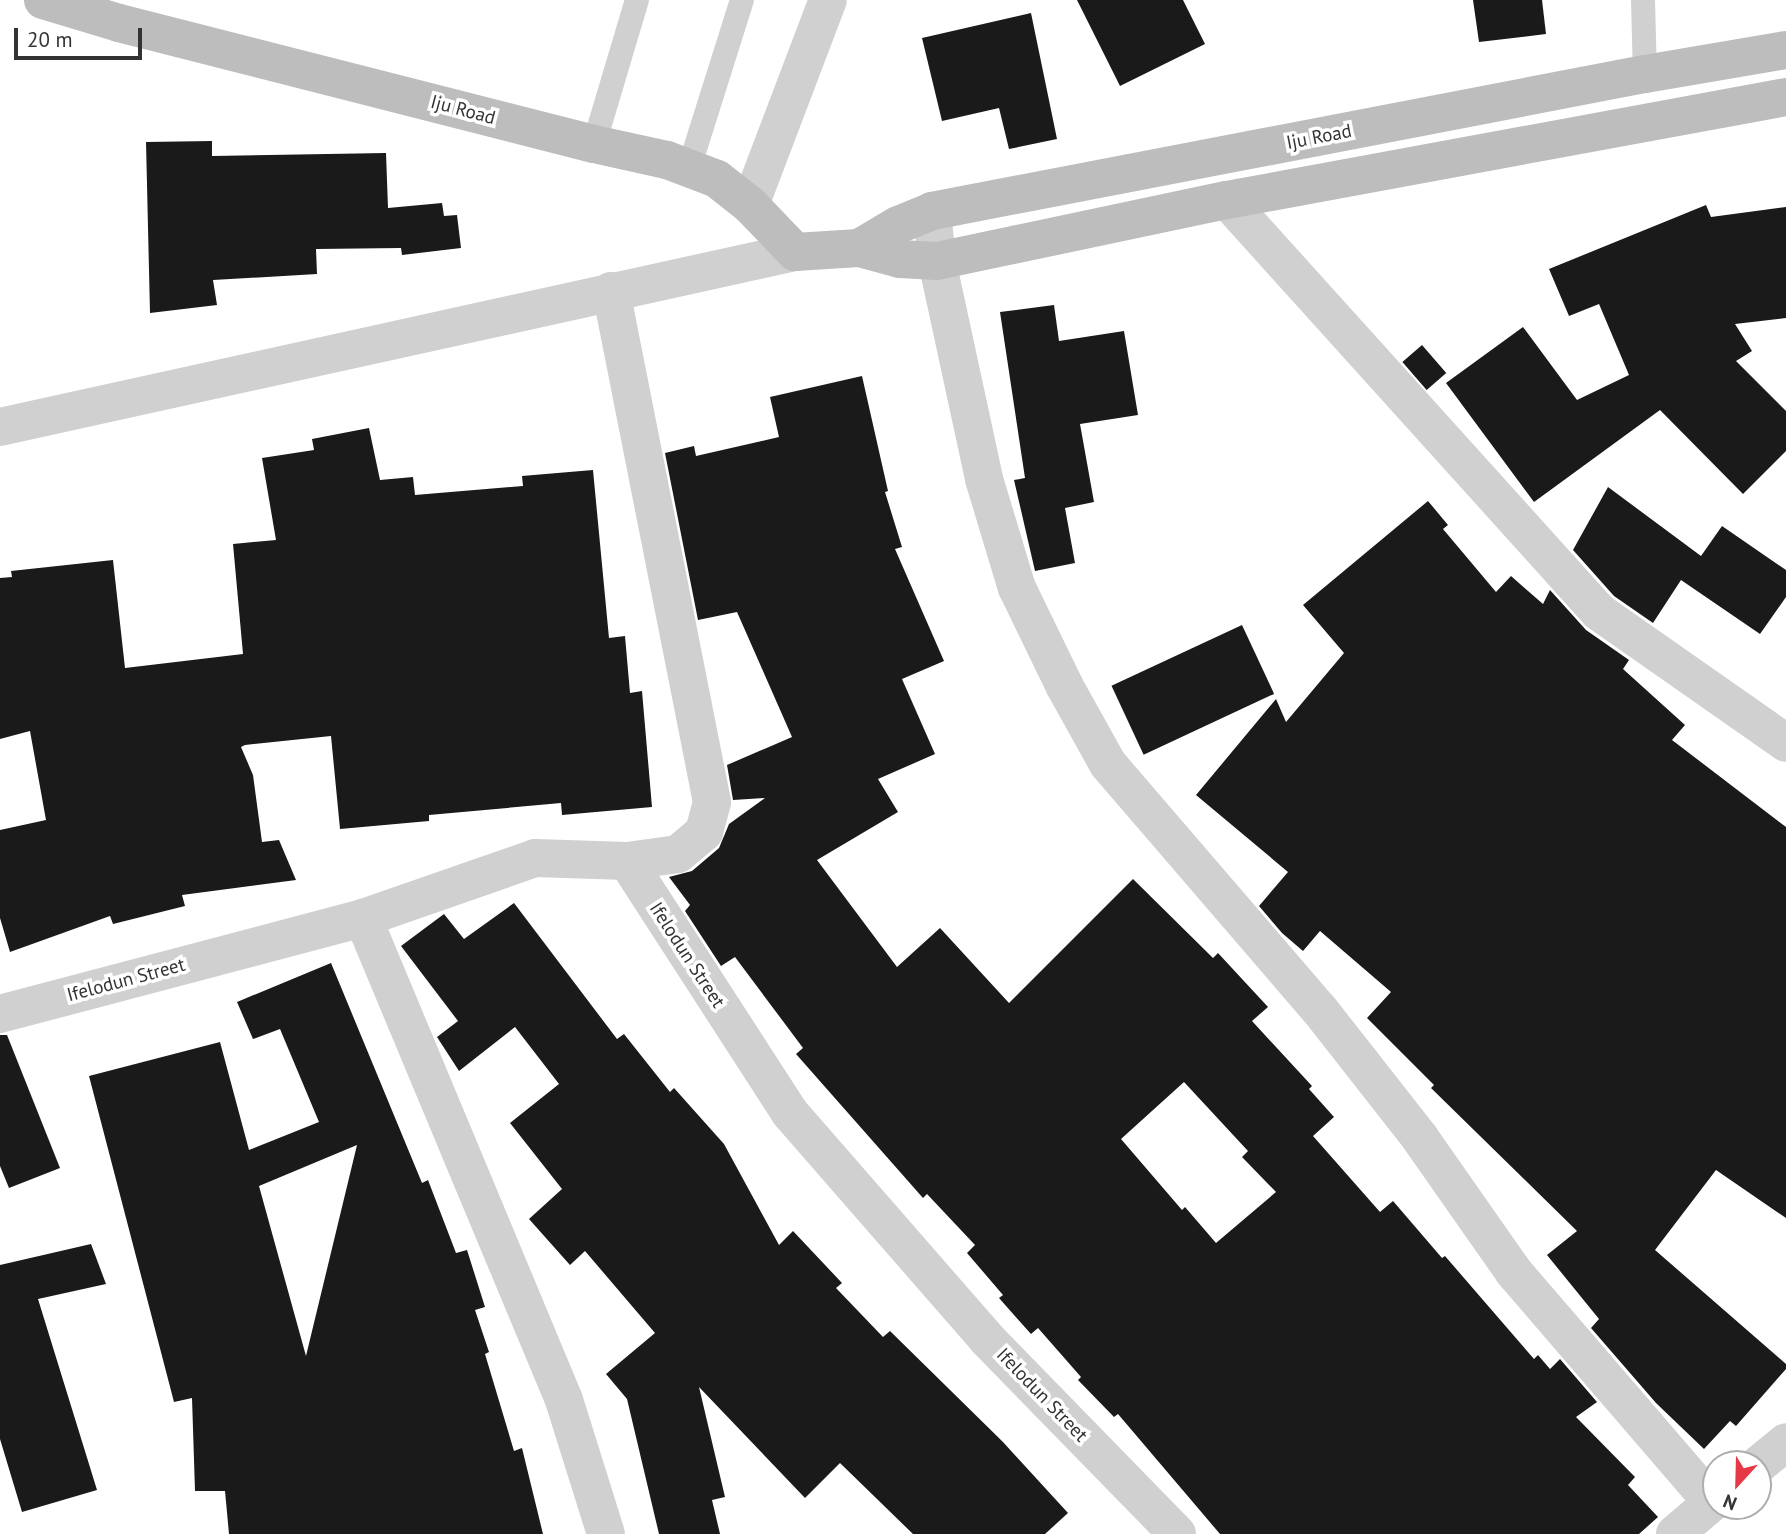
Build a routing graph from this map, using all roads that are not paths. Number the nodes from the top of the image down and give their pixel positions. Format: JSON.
{"nodes":[{"id":1,"x":43,"y":0,"type":"edge"},
{"id":2,"x":637,"y":0,"type":"edge"},
{"id":3,"x":742,"y":0,"type":"edge"},
{"id":4,"x":828,"y":0,"type":"edge"},
{"id":5,"x":1643,"y":0,"type":"edge"},
{"id":6,"x":1786,"y":50,"type":"edge"},
{"id":7,"x":1645,"y":74,"type":"junction"},
{"id":8,"x":1786,"y":97,"type":"edge"},
{"id":9,"x":594,"y":144,"type":"junction"},
{"id":10,"x":689,"y":168,"type":"junction"},
{"id":11,"x":1227,"y":200,"type":"junction"},
{"id":12,"x":750,"y":205,"type":"junction"},
{"id":13,"x":932,"y":211,"type":"junction"},
{"id":14,"x":859,"y":248,"type":"junction"},
{"id":15,"x":795,"y":251,"type":"junction"},
{"id":16,"x":937,"y":261,"type":"junction"},
{"id":17,"x":611,"y":291,"type":"junction"},
{"id":18,"x":0,"y":427,"type":"edge"},
{"id":19,"x":1782,"y":735,"type":"edge"},
{"id":20,"x":627,"y":861,"type":"junction"},
{"id":21,"x":363,"y":918,"type":"junction"},
{"id":22,"x":0,"y":1014,"type":"edge"},
{"id":23,"x":1786,"y":1441,"type":"edge"},
{"id":24,"x":1772,"y":1453,"type":"edge"},
{"id":25,"x":1702,"y":1486,"type":"edge"},
{"id":26,"x":1702,"y":1510,"type":"edge"},
{"id":27,"x":606,"y":1534,"type":"edge"},
{"id":28,"x":1177,"y":1534,"type":"edge"},
{"id":29,"x":1675,"y":1534,"type":"edge"}],
"edges":[{"from":1,"to":9,"type":"main road","name":"Iju Road"},
{"from":2,"to":9,"type":"lane"},
{"from":3,"to":10,"type":"lane"},
{"from":4,"to":12,"type":"street"},
{"from":5,"to":7,"type":"lane"},
{"from":6,"to":7,"type":"main road","name":"Iju Road"},
{"from":7,"to":13,"type":"main road","name":"Iju Road"},
{"from":8,"to":11,"type":"main road","name":"Iju Road"},
{"from":9,"to":10,"type":"main road","name":"Iju Road"},
{"from":10,"to":12,"type":"main road","name":"Iju Road"},
{"from":11,"to":16,"type":"main road","name":"Iju Road"},
{"from":11,"to":19,"type":"street"},
{"from":12,"to":15,"type":"main road","name":"Iju Road"},
{"from":13,"to":14,"type":"main road","name":"Iju Road"},
{"from":13,"to":16,"type":"street"},
{"from":14,"to":15,"type":"main road","name":"Iju Road"},
{"from":14,"to":16,"type":"main road","name":"Iju Road"},
{"from":15,"to":17,"type":"street"},
{"from":16,"to":25,"type":"street"},
{"from":17,"to":18,"type":"street"},
{"from":17,"to":20,"type":"street"},
{"from":20,"to":21,"type":"street","name":"Ifelodun Street"},
{"from":20,"to":28,"type":"street","name":"Ifelodun Street"},
{"from":21,"to":22,"type":"street","name":"Ifelodun Street"},
{"from":21,"to":27,"type":"street"},
{"from":23,"to":24,"type":"street"},
{"from":26,"to":29,"type":"street"}]}
